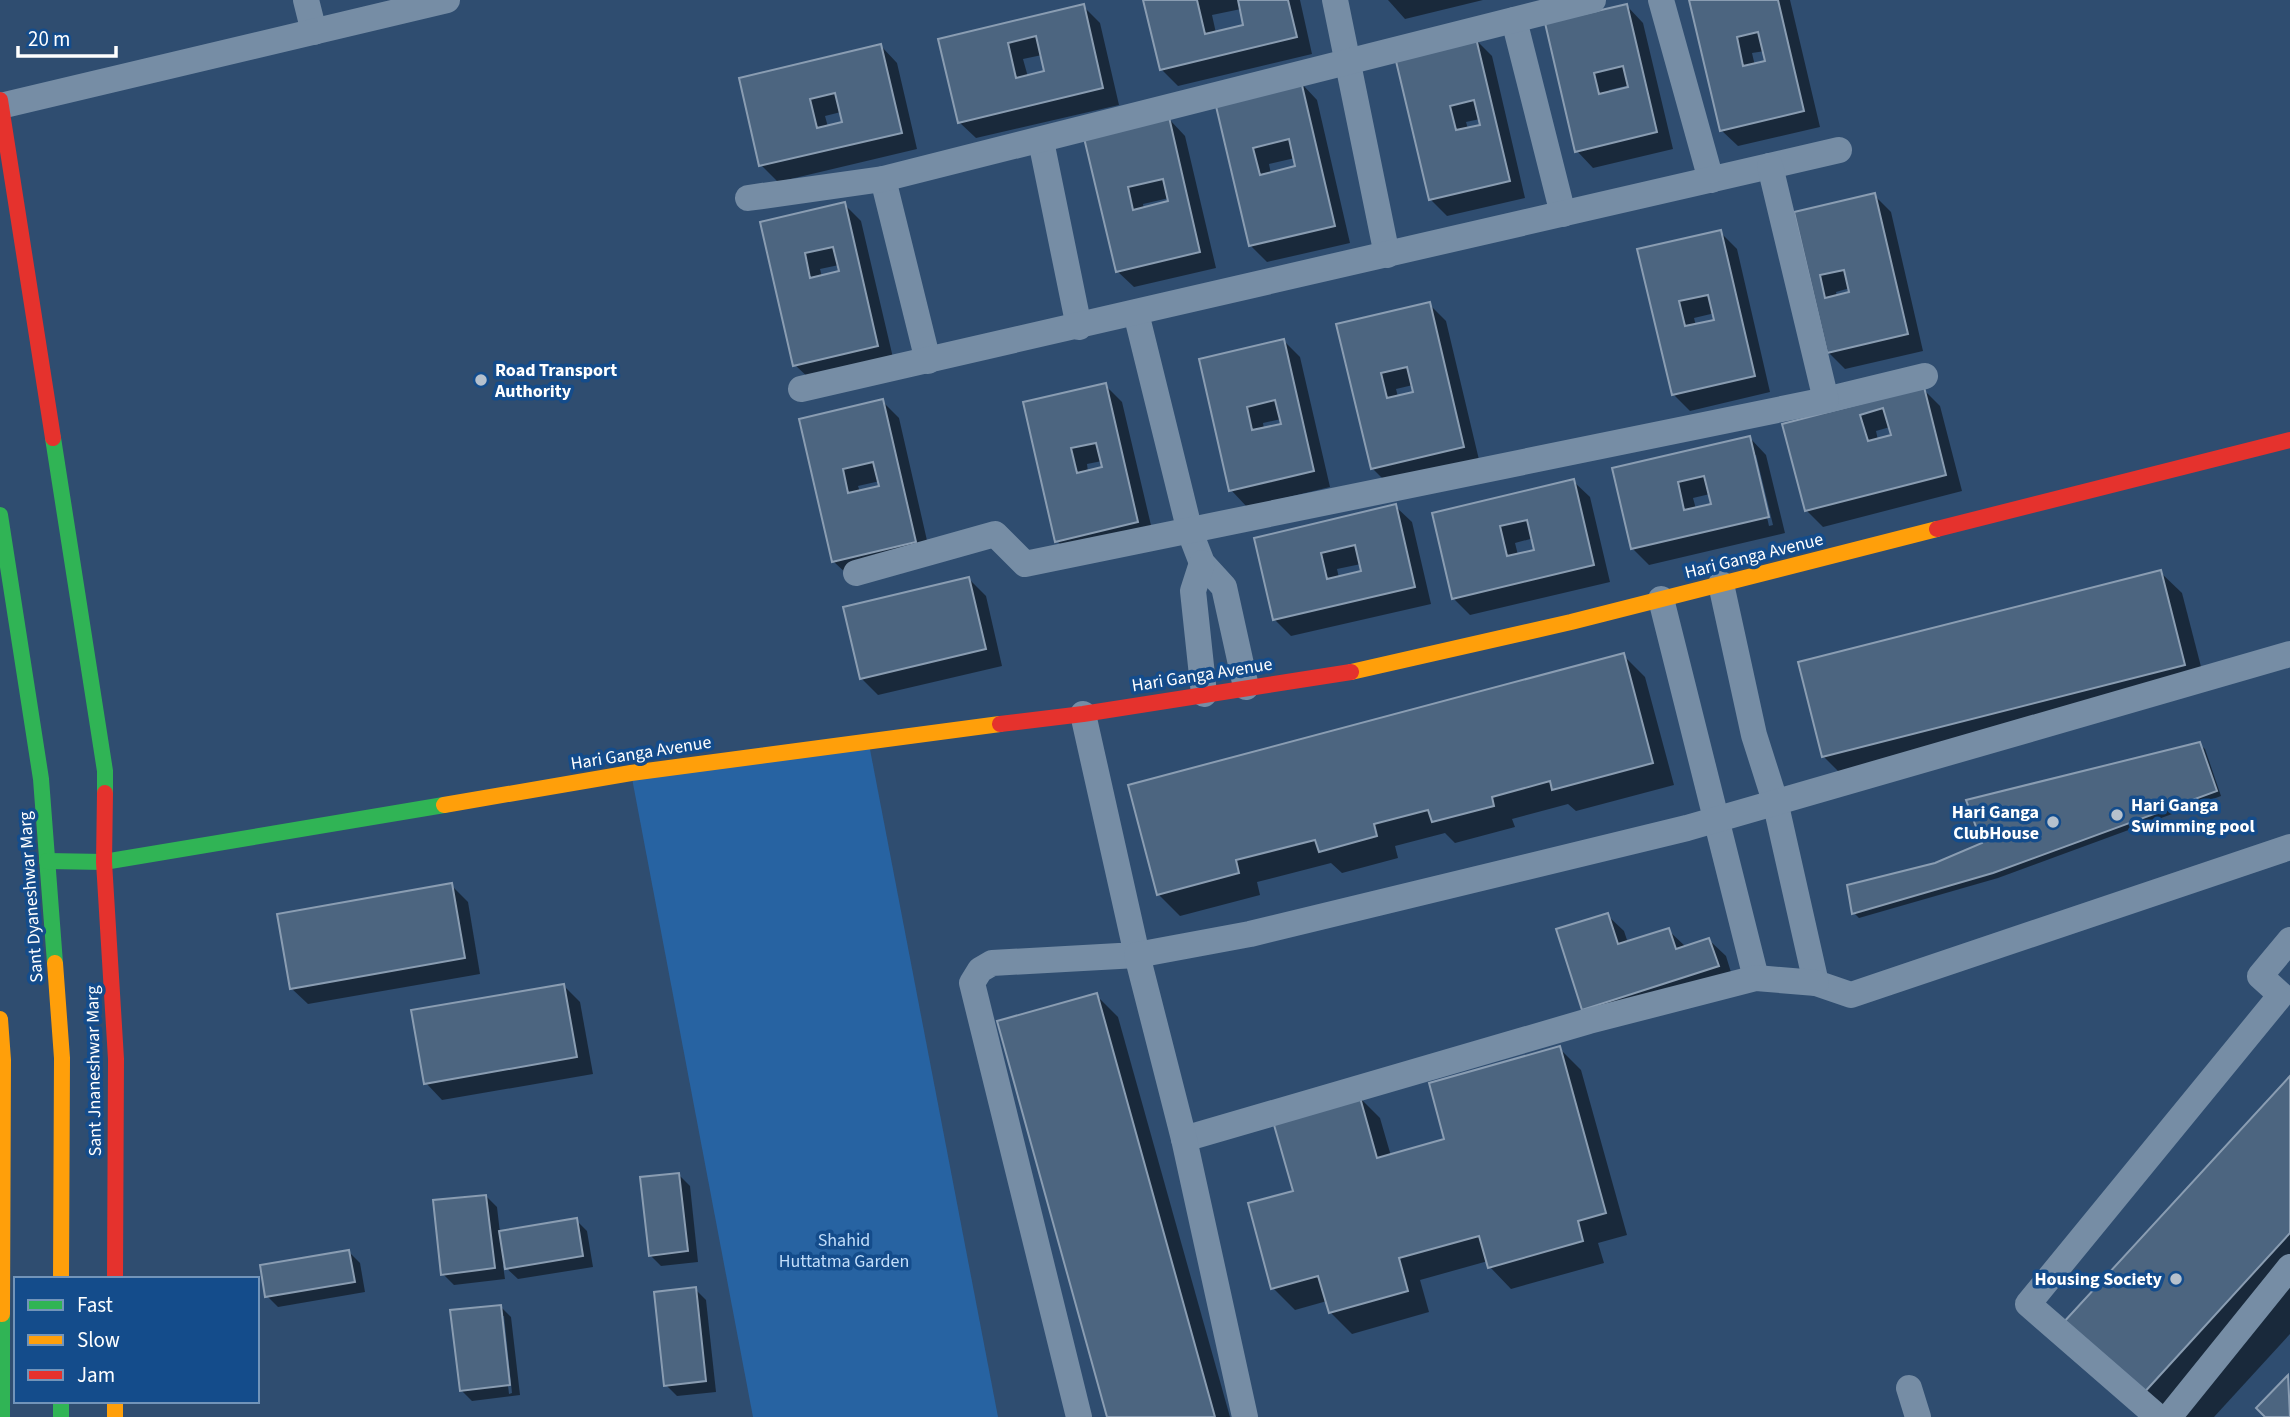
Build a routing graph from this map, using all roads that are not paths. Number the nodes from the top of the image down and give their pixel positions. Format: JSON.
{"nodes":[{"id":1,"x":306,"y":0,"type":"edge"},
{"id":2,"x":447,"y":0,"type":"edge"},
{"id":3,"x":1335,"y":0,"type":"edge"},
{"id":4,"x":1593,"y":0,"type":"edge"},
{"id":5,"x":1661,"y":0,"type":"edge"},
{"id":6,"x":1514,"y":20,"type":"junction"},
{"id":7,"x":314,"y":32,"type":"junction"},
{"id":8,"x":1348,"y":63,"type":"junction"},
{"id":9,"x":0,"y":100,"type":"edge"},
{"id":10,"x":0,"y":106,"type":"edge"},
{"id":11,"x":1041,"y":141,"type":"junction"},
{"id":12,"x":1839,"y":150,"type":"dead end"},
{"id":13,"x":1770,"y":166,"type":"junction"},
{"id":14,"x":883,"y":178,"type":"junction"},
{"id":15,"x":1711,"y":180,"type":"junction"},
{"id":16,"x":748,"y":198,"type":"dead end"},
{"id":17,"x":1563,"y":214,"type":"junction"},
{"id":18,"x":1387,"y":255,"type":"junction"},
{"id":19,"x":1136,"y":313,"type":"junction"},
{"id":20,"x":1079,"y":327,"type":"junction"},
{"id":21,"x":928,"y":361,"type":"junction"},
{"id":22,"x":1925,"y":376,"type":"dead end"},
{"id":23,"x":801,"y":388,"type":"dead end"},
{"id":24,"x":1826,"y":400,"type":"junction"},
{"id":25,"x":2290,"y":440,"type":"edge"},
{"id":26,"x":0,"y":514,"type":"edge"},
{"id":27,"x":1189,"y":532,"type":"junction"},
{"id":28,"x":1202,"y":563,"type":"junction"},
{"id":29,"x":856,"y":573,"type":"dead end"},
{"id":30,"x":1721,"y":584,"type":"junction"},
{"id":31,"x":1661,"y":599,"type":"junction"},
{"id":32,"x":2290,"y":654,"type":"edge"},
{"id":33,"x":1246,"y":687,"type":"junction"},
{"id":34,"x":1204,"y":694,"type":"junction"},
{"id":35,"x":1083,"y":714,"type":"junction"},
{"id":36,"x":1775,"y":801,"type":"junction"},
{"id":37,"x":1718,"y":819,"type":"junction"},
{"id":38,"x":2290,"y":847,"type":"edge"},
{"id":39,"x":47,"y":860,"type":"junction"},
{"id":40,"x":104,"y":862,"type":"junction"},
{"id":41,"x":2290,"y":940,"type":"edge"},
{"id":42,"x":1137,"y":955,"type":"junction"},
{"id":43,"x":1756,"y":978,"type":"junction"},
{"id":44,"x":1816,"y":983,"type":"junction"},
{"id":45,"x":0,"y":1019,"type":"edge"},
{"id":46,"x":1184,"y":1139,"type":"junction"},
{"id":47,"x":2290,"y":1267,"type":"edge"},
{"id":48,"x":61,"y":1277,"type":"edge"},
{"id":49,"x":115,"y":1277,"type":"edge"},
{"id":50,"x":1909,"y":1388,"type":"dead end"},
{"id":51,"x":2,"y":1417,"type":"edge"},
{"id":52,"x":1079,"y":1417,"type":"edge"},
{"id":53,"x":1245,"y":1417,"type":"edge"},
{"id":54,"x":1918,"y":1417,"type":"edge"},
{"id":55,"x":2158,"y":1417,"type":"edge"},
{"id":56,"x":2169,"y":1417,"type":"edge"}],
"edges":[{"from":1,"to":7,"type":"street"},
{"from":2,"to":7,"type":"street"},
{"from":3,"to":8,"type":"street"},
{"from":4,"to":6,"type":"street"},
{"from":5,"to":15,"type":"street"},
{"from":6,"to":8,"type":"street"},
{"from":6,"to":17,"type":"street"},
{"from":7,"to":10,"type":"street"},
{"from":8,"to":11,"type":"street"},
{"from":8,"to":18,"type":"street"},
{"from":9,"to":10,"type":"street","name":"Sant Jnaneshwar Marg"},
{"from":10,"to":40,"type":"street","name":"Sant Jnaneshwar Marg"},
{"from":11,"to":14,"type":"street"},
{"from":11,"to":20,"type":"street"},
{"from":12,"to":13,"type":"street"},
{"from":13,"to":15,"type":"street"},
{"from":13,"to":24,"type":"street"},
{"from":14,"to":16,"type":"street"},
{"from":14,"to":21,"type":"street"},
{"from":15,"to":17,"type":"street"},
{"from":17,"to":18,"type":"street"},
{"from":18,"to":19,"type":"street"},
{"from":19,"to":20,"type":"street"},
{"from":19,"to":27,"type":"street"},
{"from":20,"to":21,"type":"street"},
{"from":21,"to":23,"type":"street"},
{"from":22,"to":24,"type":"street"},
{"from":24,"to":27,"type":"street"},
{"from":25,"to":30,"type":"street","name":"Hari Ganga Avenue"},
{"from":26,"to":39,"type":"street","name":"Sant Dyaneshwar Marg"},
{"from":27,"to":28,"type":"street"},
{"from":27,"to":29,"type":"street"},
{"from":28,"to":33,"type":"street"},
{"from":28,"to":34,"type":"street"},
{"from":30,"to":31,"type":"street","name":"Hari Ganga Avenue"},
{"from":30,"to":36,"type":"street"},
{"from":31,"to":33,"type":"street","name":"Hari Ganga Avenue"},
{"from":31,"to":37,"type":"street"},
{"from":32,"to":36,"type":"street"},
{"from":33,"to":34,"type":"street","name":"Hari Ganga Avenue"},
{"from":34,"to":35,"type":"street","name":"Hari Ganga Avenue"},
{"from":35,"to":40,"type":"street","name":"Hari Ganga Avenue"},
{"from":35,"to":42,"type":"street"},
{"from":36,"to":37,"type":"street"},
{"from":36,"to":44,"type":"street"},
{"from":37,"to":42,"type":"street"},
{"from":37,"to":43,"type":"street"},
{"from":38,"to":44,"type":"street"},
{"from":39,"to":40,"type":"street","name":"Hari Ganga Avenue"},
{"from":39,"to":48,"type":"street","name":"Sant Dyaneshwar Marg"},
{"from":40,"to":49,"type":"street","name":"Sant Jnaneshwar Marg"},
{"from":41,"to":55,"type":"street"},
{"from":42,"to":46,"type":"street"},
{"from":42,"to":52,"type":"street"},
{"from":43,"to":44,"type":"street"},
{"from":43,"to":46,"type":"street"},
{"from":45,"to":51,"type":"street"},
{"from":46,"to":53,"type":"street"},
{"from":47,"to":56,"type":"street"},
{"from":50,"to":54,"type":"street"}]}
